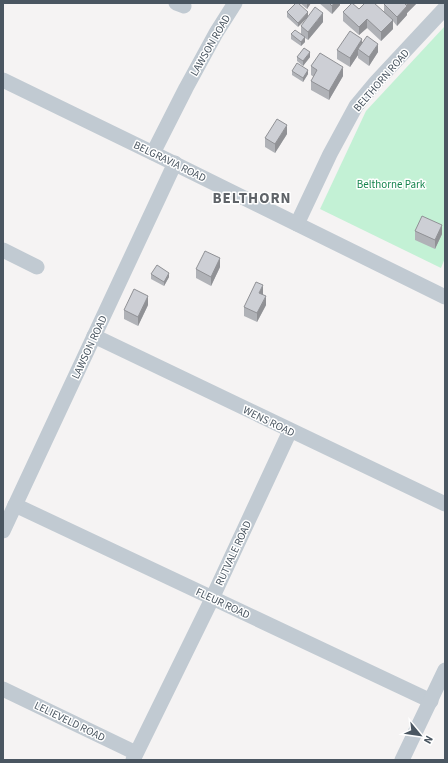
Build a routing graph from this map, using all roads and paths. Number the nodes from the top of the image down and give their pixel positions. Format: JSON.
{"nodes":[{"id":1,"x":235,"y":3,"type":"edge"},
{"id":2,"x":445,"y":8,"type":"edge"},
{"id":3,"x":3,"y":80,"type":"edge"},
{"id":4,"x":154,"y":153,"type":"junction"},
{"id":5,"x":175,"y":164,"type":"junction"},
{"id":6,"x":297,"y":224,"type":"junction"},
{"id":7,"x":3,"y":250,"type":"edge"},
{"id":8,"x":37,"y":267,"type":"dead end"},
{"id":9,"x":445,"y":297,"type":"edge"},
{"id":10,"x":94,"y":336,"type":"junction"},
{"id":11,"x":290,"y":431,"type":"junction"},
{"id":12,"x":445,"y":504,"type":"edge"},
{"id":13,"x":16,"y":505,"type":"junction"},
{"id":14,"x":3,"y":531,"type":"edge"},
{"id":15,"x":212,"y":598,"type":"junction"},
{"id":16,"x":445,"y":670,"type":"edge"},
{"id":17,"x":3,"y":689,"type":"edge"},
{"id":18,"x":431,"y":701,"type":"junction"},
{"id":19,"x":135,"y":756,"type":"edge"},
{"id":20,"x":402,"y":760,"type":"edge"}],
"edges":[{"from":1,"to":4,"type":"street","name":"LAWSON ROAD"},
{"from":2,"to":6,"type":"street","name":"BELTHORN ROAD"},
{"from":3,"to":4,"type":"street","name":"BELGRAVIA ROAD"},
{"from":4,"to":5,"type":"street","name":"BELGRAVIA ROAD"},
{"from":5,"to":6,"type":"street","name":"BELGRAVIA ROAD"},
{"from":5,"to":10,"type":"street","name":"LAWSON ROAD"},
{"from":6,"to":9,"type":"street","name":"BELGRAVIA ROAD"},
{"from":7,"to":8,"type":"street"},
{"from":10,"to":11,"type":"street","name":"WENS ROAD"},
{"from":10,"to":13,"type":"street","name":"LAWSON ROAD"},
{"from":11,"to":12,"type":"street","name":"WENS ROAD"},
{"from":11,"to":15,"type":"street","name":"RUTVALE ROAD"},
{"from":13,"to":14,"type":"street","name":"LAWSON ROAD"},
{"from":13,"to":15,"type":"street","name":"FLEUR ROAD"},
{"from":15,"to":18,"type":"street","name":"FLEUR ROAD"},
{"from":15,"to":19,"type":"street","name":"RUTVALE ROAD"},
{"from":16,"to":18,"type":"street"},
{"from":17,"to":19,"type":"street","name":"LELIEVELD ROAD"},
{"from":18,"to":20,"type":"street"}]}
